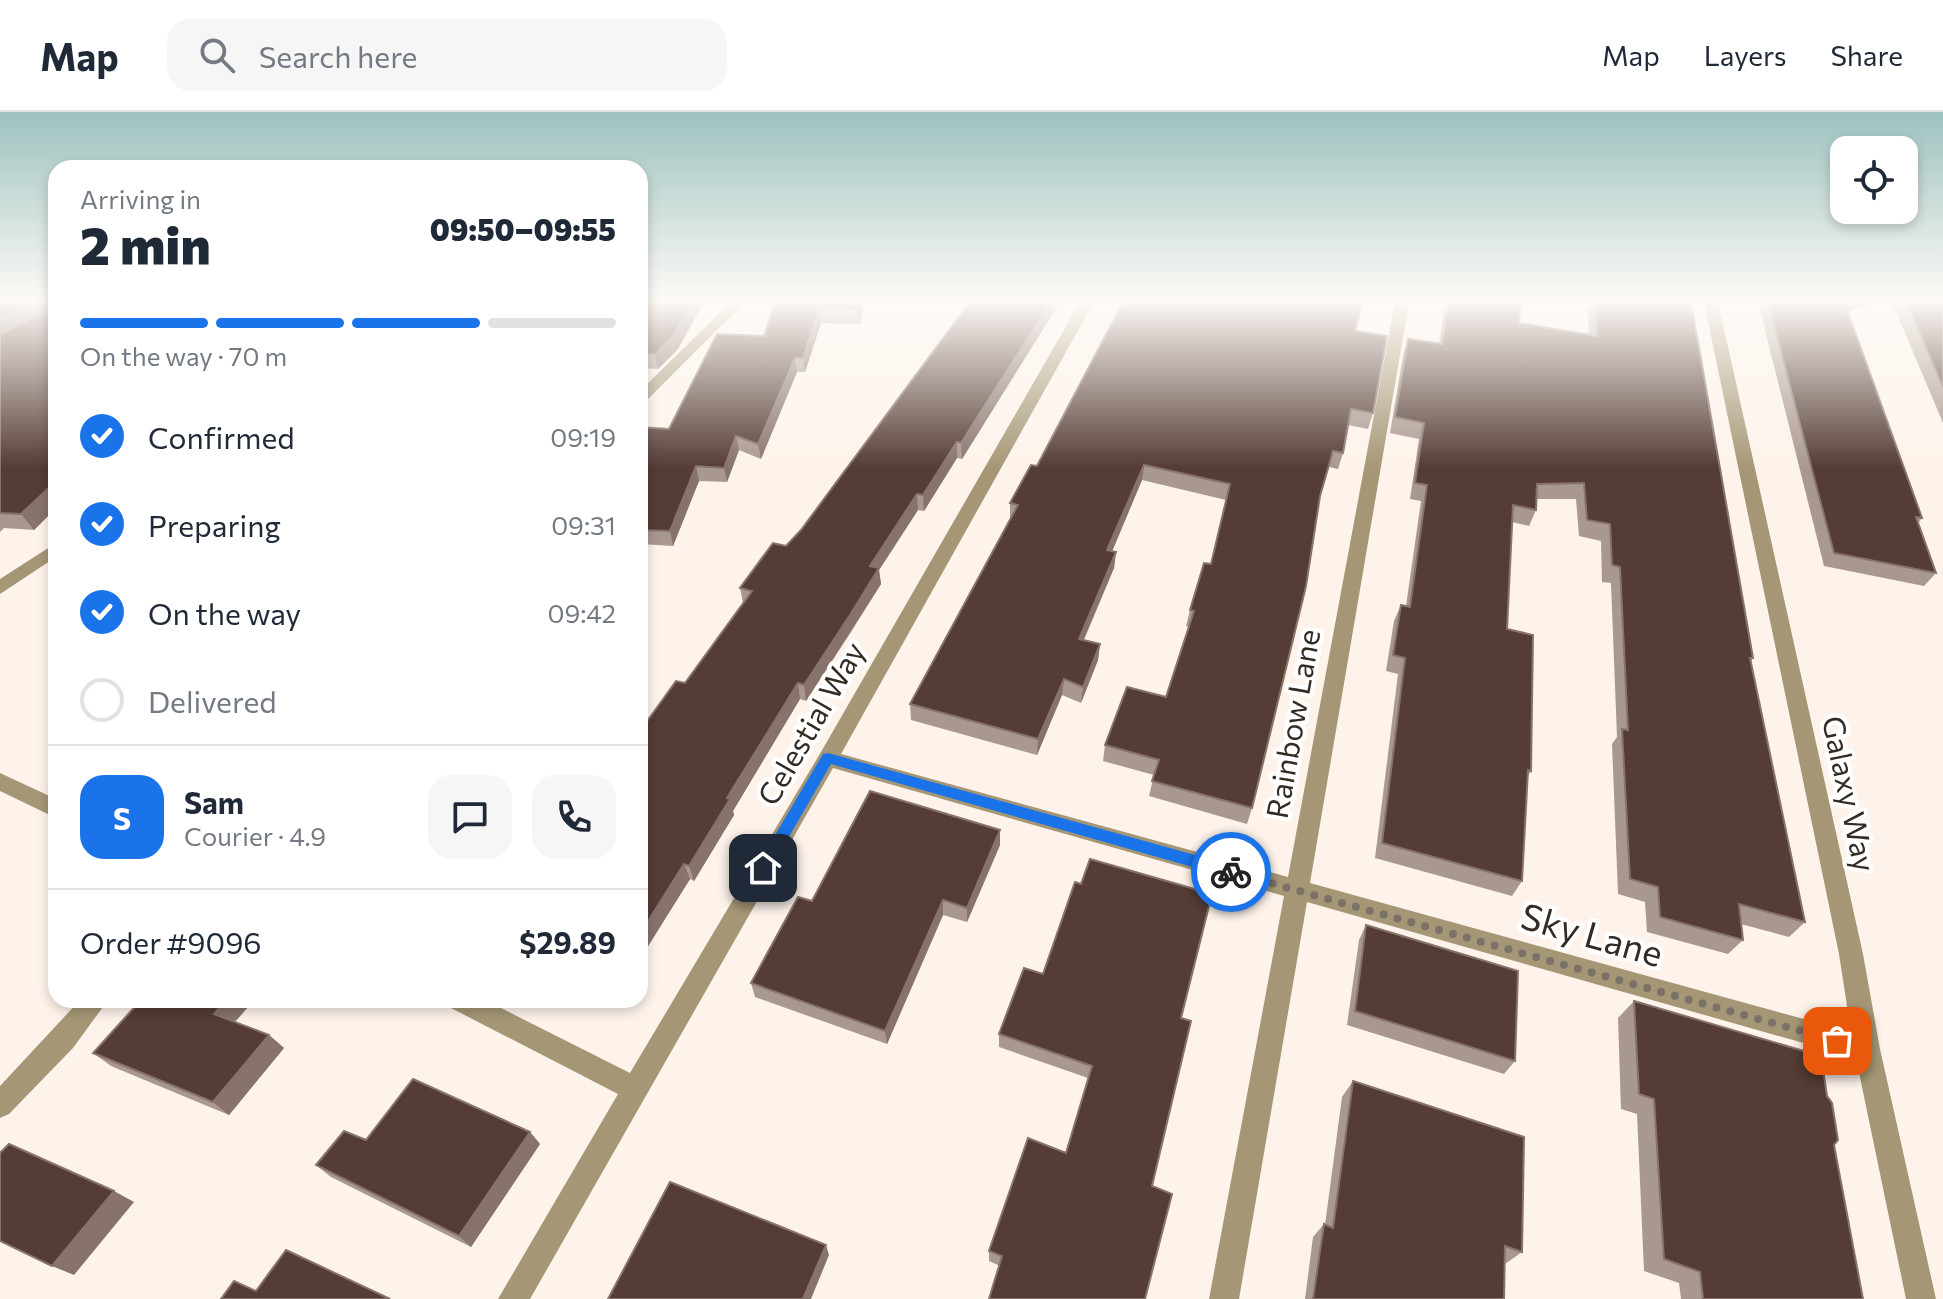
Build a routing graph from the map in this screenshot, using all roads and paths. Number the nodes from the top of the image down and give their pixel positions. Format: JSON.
{"nodes":[{"id":1,"x":682,"y":357,"type":"edge"},
{"id":2,"x":1056,"y":357,"type":"edge"},
{"id":3,"x":1392,"y":357,"type":"edge"},
{"id":4,"x":1723,"y":357,"type":"edge"},
{"id":5,"x":648,"y":391,"type":"edge"},
{"id":6,"x":48,"y":555,"type":"edge"},
{"id":7,"x":0,"y":588,"type":"edge"},
{"id":8,"x":828,"y":758,"type":"junction"},
{"id":9,"x":0,"y":781,"type":"edge"},
{"id":10,"x":48,"y":805,"type":"edge"},
{"id":11,"x":1297,"y":891,"type":"junction"},
{"id":12,"x":89,"y":1008,"type":"edge"},
{"id":13,"x":476,"y":1008,"type":"edge"},
{"id":14,"x":1867,"y":1049,"type":"junction"},
{"id":15,"x":634,"y":1089,"type":"junction"},
{"id":16,"x":0,"y":1105,"type":"edge"},
{"id":17,"x":513,"y":1299,"type":"edge"},
{"id":18,"x":1224,"y":1299,"type":"edge"},
{"id":19,"x":1921,"y":1299,"type":"edge"}],
"edges":[{"from":1,"to":5,"type":"street"},
{"from":2,"to":8,"type":"street","name":"Celestial Way"},
{"from":3,"to":11,"type":"street","name":"Rainbow Lane"},
{"from":4,"to":14,"type":"street","name":"Galaxy Way"},
{"from":6,"to":7,"type":"street"},
{"from":8,"to":11,"type":"street","name":"Sky Lane"},
{"from":8,"to":15,"type":"street","name":"Celestial Way"},
{"from":9,"to":10,"type":"street"},
{"from":11,"to":14,"type":"street","name":"Sky Lane"},
{"from":11,"to":18,"type":"street","name":"Rainbow Lane"},
{"from":12,"to":16,"type":"street"},
{"from":13,"to":15,"type":"street"},
{"from":14,"to":19,"type":"street","name":"Galaxy Way"},
{"from":15,"to":17,"type":"street","name":"Celestial Way"}]}
